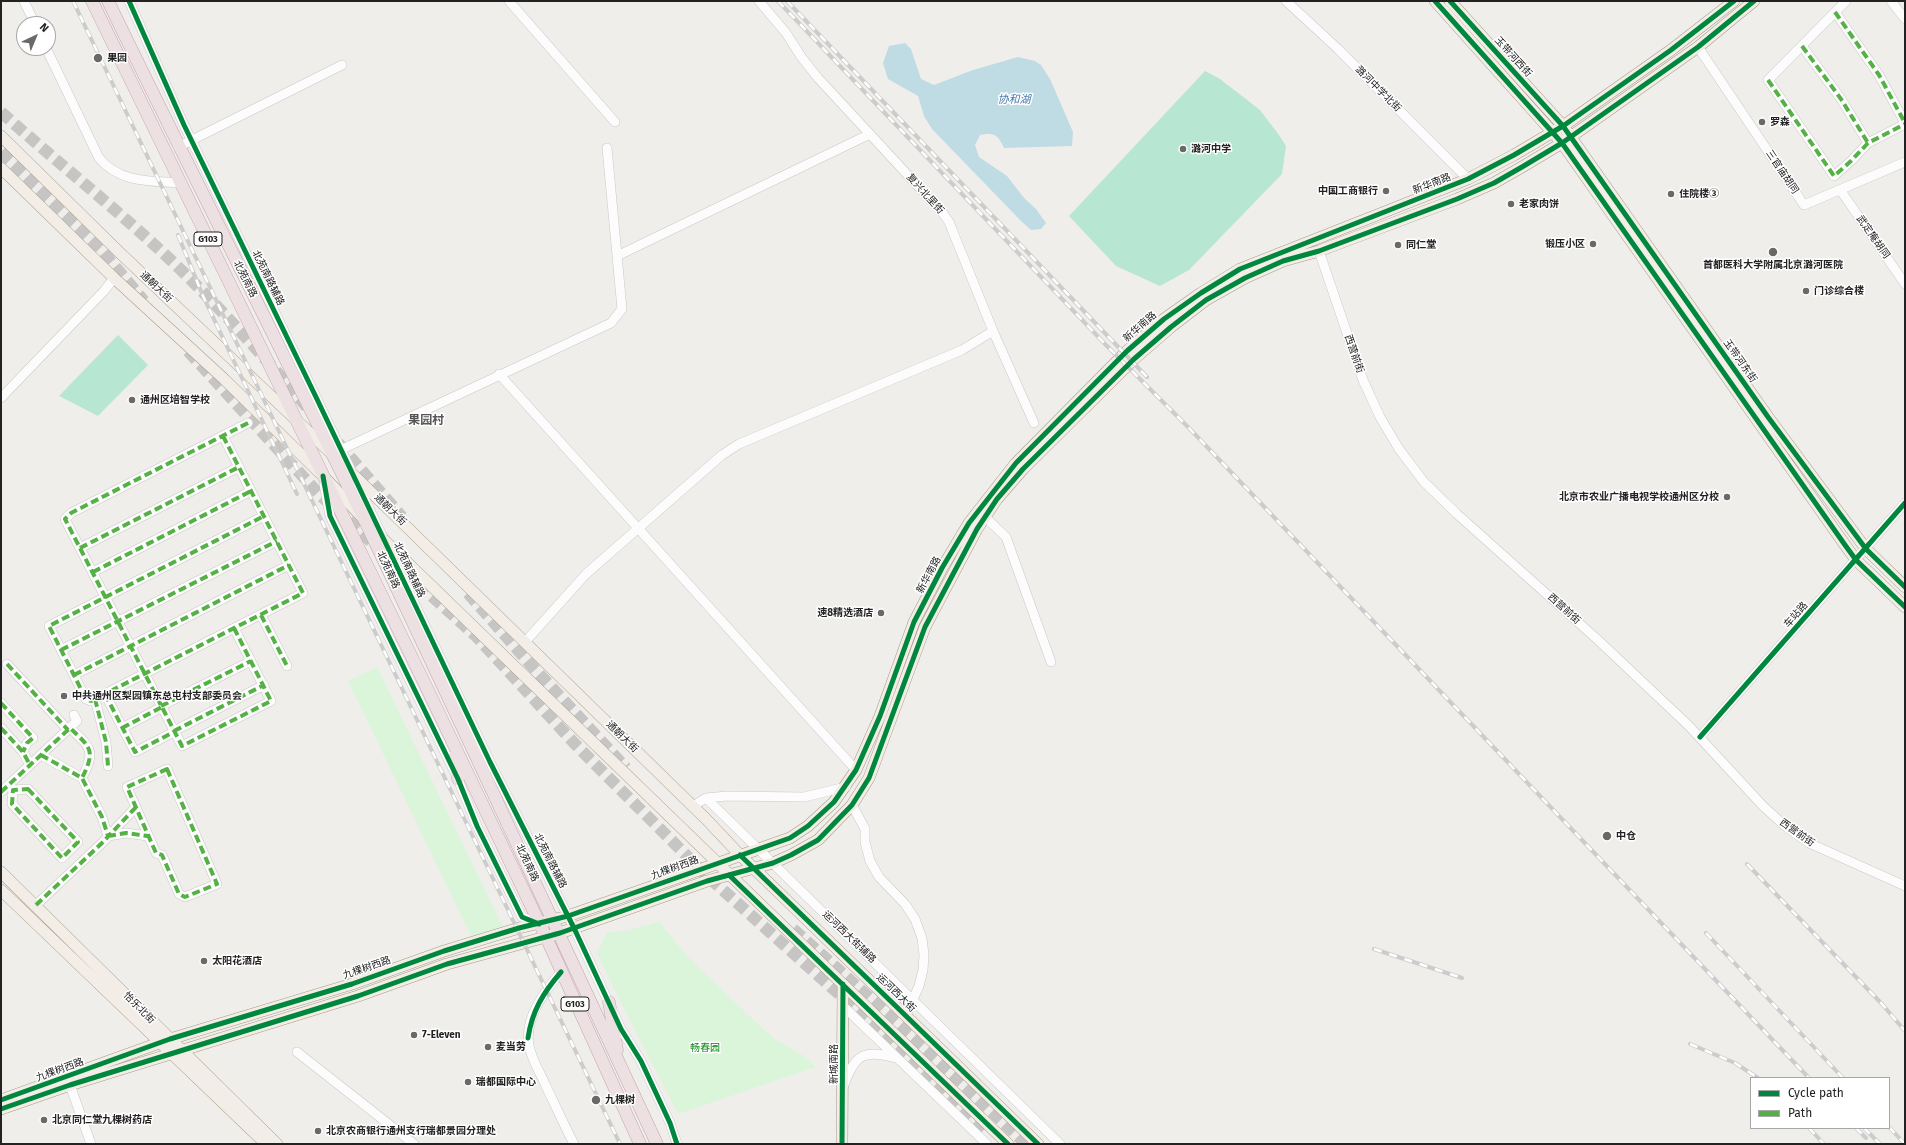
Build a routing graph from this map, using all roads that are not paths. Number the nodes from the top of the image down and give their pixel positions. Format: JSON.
{"nodes":[{"id":1,"x":24,"y":1,"type":"edge"},
{"id":2,"x":92,"y":1,"type":"edge"},
{"id":3,"x":108,"y":1,"type":"edge"},
{"id":4,"x":129,"y":1,"type":"edge"},
{"id":5,"x":509,"y":1,"type":"edge"},
{"id":6,"x":759,"y":1,"type":"edge"},
{"id":7,"x":1286,"y":1,"type":"edge"},
{"id":8,"x":1435,"y":1,"type":"edge"},
{"id":9,"x":1450,"y":1,"type":"edge"},
{"id":10,"x":1734,"y":1,"type":"edge"},
{"id":11,"x":1754,"y":1,"type":"edge"},
{"id":12,"x":1846,"y":1,"type":"edge"},
{"id":13,"x":1890,"y":1,"type":"edge"},
{"id":14,"x":1835,"y":12,"type":"junction"},
{"id":15,"x":31,"y":16,"type":"edge"},
{"id":16,"x":1905,"y":19,"type":"edge"},
{"id":17,"x":1802,"y":46,"type":"junction"},
{"id":18,"x":1698,"y":47,"type":"junction"},
{"id":19,"x":50,"y":56,"type":"edge"},
{"id":20,"x":342,"y":65,"type":"dead end"},
{"id":21,"x":615,"y":122,"type":"dead end"},
{"id":22,"x":1905,"y":124,"type":"edge"},
{"id":23,"x":1563,"y":126,"type":"junction"},
{"id":24,"x":1553,"y":132,"type":"junction"},
{"id":25,"x":870,"y":134,"type":"junction"},
{"id":26,"x":1,"y":136,"type":"edge"},
{"id":27,"x":1571,"y":136,"type":"junction"},
{"id":28,"x":192,"y":140,"type":"junction"},
{"id":29,"x":1868,"y":143,"type":"junction"},
{"id":30,"x":1562,"y":144,"type":"junction"},
{"id":31,"x":178,"y":147,"type":"junction"},
{"id":32,"x":607,"y":148,"type":"dead end"},
{"id":33,"x":1905,"y":162,"type":"edge"},
{"id":34,"x":1,"y":168,"type":"edge"},
{"id":35,"x":1468,"y":179,"type":"junction"},
{"id":36,"x":181,"y":183,"type":"junction"},
{"id":37,"x":1841,"y":191,"type":"junction"},
{"id":38,"x":1319,"y":251,"type":"junction"},
{"id":39,"x":617,"y":256,"type":"junction"},
{"id":40,"x":114,"y":278,"type":"junction"},
{"id":41,"x":1905,"y":284,"type":"edge"},
{"id":42,"x":993,"y":331,"type":"junction"},
{"id":43,"x":500,"y":374,"type":"junction"},
{"id":44,"x":1,"y":398,"type":"edge"},
{"id":45,"x":248,"y":423,"type":"dead end"},
{"id":46,"x":1034,"y":423,"type":"dead end"},
{"id":47,"x":300,"y":424,"type":"junction"},
{"id":48,"x":223,"y":436,"type":"junction"},
{"id":49,"x":337,"y":451,"type":"junction"},
{"id":50,"x":239,"y":467,"type":"junction"},
{"id":51,"x":353,"y":475,"type":"junction"},
{"id":52,"x":323,"y":476,"type":"junction"},
{"id":53,"x":251,"y":491,"type":"junction"},
{"id":54,"x":1905,"y":503,"type":"edge"},
{"id":55,"x":264,"y":516,"type":"junction"},
{"id":56,"x":985,"y":517,"type":"junction"},
{"id":57,"x":365,"y":521,"type":"junction"},
{"id":58,"x":639,"y":528,"type":"junction"},
{"id":59,"x":384,"y":540,"type":"junction"},
{"id":60,"x":276,"y":541,"type":"junction"},
{"id":61,"x":80,"y":548,"type":"junction"},
{"id":62,"x":1866,"y":549,"type":"junction"},
{"id":63,"x":1856,"y":560,"type":"junction"},
{"id":64,"x":289,"y":565,"type":"junction"},
{"id":65,"x":93,"y":572,"type":"junction"},
{"id":66,"x":1905,"y":587,"type":"edge"},
{"id":67,"x":105,"y":597,"type":"junction"},
{"id":68,"x":1905,"y":607,"type":"edge"},
{"id":69,"x":261,"y":615,"type":"junction"},
{"id":70,"x":118,"y":622,"type":"junction"},
{"id":71,"x":234,"y":628,"type":"junction"},
{"id":72,"x":525,"y":642,"type":"junction"},
{"id":73,"x":130,"y":646,"type":"junction"},
{"id":74,"x":61,"y":650,"type":"junction"},
{"id":75,"x":251,"y":661,"type":"junction"},
{"id":76,"x":1051,"y":662,"type":"dead end"},
{"id":77,"x":7,"y":664,"type":"dead end"},
{"id":78,"x":287,"y":666,"type":"dead end"},
{"id":79,"x":145,"y":674,"type":"junction"},
{"id":80,"x":74,"y":675,"type":"junction"},
{"id":81,"x":264,"y":685,"type":"junction"},
{"id":82,"x":105,"y":694,"type":"junction"},
{"id":83,"x":95,"y":699,"type":"junction"},
{"id":84,"x":1,"y":702,"type":"edge"},
{"id":85,"x":162,"y":707,"type":"junction"},
{"id":86,"x":74,"y":715,"type":"dead end"},
{"id":87,"x":1,"y":728,"type":"edge"},
{"id":88,"x":122,"y":728,"type":"junction"},
{"id":89,"x":69,"y":729,"type":"junction"},
{"id":90,"x":174,"y":732,"type":"junction"},
{"id":91,"x":1700,"y":737,"type":"junction"},
{"id":92,"x":453,"y":743,"type":"junction"},
{"id":93,"x":23,"y":752,"type":"junction"},
{"id":94,"x":41,"y":755,"type":"junction"},
{"id":95,"x":30,"y":765,"type":"junction"},
{"id":96,"x":108,"y":766,"type":"dead end"},
{"id":97,"x":856,"y":770,"type":"junction"},
{"id":98,"x":82,"y":778,"type":"junction"},
{"id":99,"x":458,"y":779,"type":"junction"},
{"id":100,"x":846,"y":787,"type":"junction"},
{"id":101,"x":6,"y":788,"type":"edge"},
{"id":102,"x":706,"y":798,"type":"junction"},
{"id":103,"x":852,"y":805,"type":"junction"},
{"id":104,"x":693,"y":806,"type":"junction"},
{"id":105,"x":136,"y":807,"type":"junction"},
{"id":106,"x":108,"y":836,"type":"junction"},
{"id":107,"x":148,"y":836,"type":"junction"},
{"id":108,"x":759,"y":849,"type":"junction"},
{"id":109,"x":740,"y":855,"type":"junction"},
{"id":110,"x":717,"y":863,"type":"junction"},
{"id":111,"x":772,"y":863,"type":"junction"},
{"id":112,"x":753,"y":867,"type":"junction"},
{"id":113,"x":1,"y":872,"type":"edge"},
{"id":114,"x":729,"y":875,"type":"junction"},
{"id":115,"x":1905,"y":886,"type":"edge"},
{"id":116,"x":1,"y":890,"type":"edge"},
{"id":117,"x":36,"y":905,"type":"junction"},
{"id":118,"x":568,"y":916,"type":"junction"},
{"id":119,"x":554,"y":920,"type":"junction"},
{"id":120,"x":539,"y":924,"type":"junction"},
{"id":121,"x":574,"y":928,"type":"junction"},
{"id":122,"x":560,"y":933,"type":"junction"},
{"id":123,"x":546,"y":937,"type":"junction"},
{"id":124,"x":561,"y":972,"type":"junction"},
{"id":125,"x":843,"y":984,"type":"junction"},
{"id":126,"x":912,"y":1000,"type":"junction"},
{"id":127,"x":609,"y":1002,"type":"junction"},
{"id":128,"x":843,"y":1006,"type":"junction"},
{"id":129,"x":906,"y":1014,"type":"junction"},
{"id":130,"x":165,"y":1041,"type":"junction"},
{"id":131,"x":176,"y":1052,"type":"junction"},
{"id":132,"x":297,"y":1052,"type":"dead end"},
{"id":133,"x":898,"y":1059,"type":"junction"},
{"id":134,"x":619,"y":1065,"type":"junction"},
{"id":135,"x":70,"y":1085,"type":"junction"},
{"id":136,"x":843,"y":1089,"type":"junction"},
{"id":137,"x":1,"y":1100,"type":"edge"},
{"id":138,"x":1,"y":1109,"type":"edge"},
{"id":139,"x":91,"y":1144,"type":"edge"},
{"id":140,"x":266,"y":1144,"type":"edge"},
{"id":141,"x":277,"y":1144,"type":"edge"},
{"id":142,"x":414,"y":1144,"type":"edge"},
{"id":143,"x":574,"y":1144,"type":"edge"},
{"id":144,"x":640,"y":1144,"type":"edge"},
{"id":145,"x":657,"y":1144,"type":"edge"},
{"id":146,"x":677,"y":1144,"type":"edge"},
{"id":147,"x":842,"y":1144,"type":"edge"},
{"id":148,"x":986,"y":1144,"type":"edge"},
{"id":149,"x":1008,"y":1144,"type":"edge"},
{"id":150,"x":1038,"y":1144,"type":"edge"},
{"id":151,"x":1060,"y":1144,"type":"edge"}],
"edges":[{"from":1,"to":15,"type":"street"},
{"from":2,"to":36,"type":"highway","name":"北苑南路","number":"G103"},
{"from":3,"to":31,"type":"highway","name":"北苑南路","number":"G103"},
{"from":4,"to":28,"type":"street","name":"北苑南路辅路"},
{"from":5,"to":21,"type":"street"},
{"from":6,"to":25,"type":"street","name":"复兴北里街"},
{"from":7,"to":35,"type":"street","name":"潞河中学北街"},
{"from":8,"to":24,"type":"main road","name":"玉带河西街"},
{"from":9,"to":23,"type":"main road","name":"玉带河西街"},
{"from":10,"to":23,"type":"main road","name":"新华南路"},
{"from":11,"to":18,"type":"main road","name":"新华南路"},
{"from":12,"to":14,"type":"street"},
{"from":13,"to":16,"type":"street"},
{"from":14,"to":17,"type":"street"},
{"from":14,"to":22,"type":"street"},
{"from":17,"to":29,"type":"street"},
{"from":17,"to":29,"type":"street"},
{"from":18,"to":27,"type":"main road","name":"新华南路"},
{"from":18,"to":37,"type":"street","name":"三官庙胡同"},
{"from":19,"to":36,"type":"street"},
{"from":20,"to":28,"type":"street"},
{"from":22,"to":29,"type":"street"},
{"from":23,"to":24,"type":"main road","name":"新华南路"},
{"from":23,"to":27,"type":"main road","name":"玉带河西街"},
{"from":24,"to":30,"type":"main road","name":"玉带河西街"},
{"from":24,"to":35,"type":"main road","name":"新华南路"},
{"from":25,"to":39,"type":"street"},
{"from":25,"to":42,"type":"street","name":"复兴北里街"},
{"from":26,"to":47,"type":"main road","name":"通朝大街"},
{"from":27,"to":30,"type":"main road","name":"新华南路"},
{"from":27,"to":62,"type":"main road","name":"玉带河东街"},
{"from":28,"to":31,"type":"street"},
{"from":28,"to":49,"type":"street","name":"北苑南路辅路"},
{"from":30,"to":38,"type":"main road","name":"新华南路"},
{"from":30,"to":63,"type":"main road"},
{"from":31,"to":49,"type":"highway","name":"北苑南路","number":"G103"},
{"from":32,"to":39,"type":"street"},
{"from":33,"to":37,"type":"street","name":"三官庙胡同"},
{"from":34,"to":40,"type":"main road"},
{"from":35,"to":97,"type":"main road","name":"新华南路"},
{"from":36,"to":47,"type":"highway","name":"北苑南路","number":"G103"},
{"from":37,"to":41,"type":"street","name":"武定庵胡同"},
{"from":38,"to":56,"type":"main road","name":"新华南路"},
{"from":38,"to":91,"type":"street","name":"西营前街"},
{"from":39,"to":43,"type":"street"},
{"from":40,"to":44,"type":"street"},
{"from":40,"to":52,"type":"main road"},
{"from":42,"to":46,"type":"street","name":"复兴北里街"},
{"from":42,"to":58,"type":"street"},
{"from":43,"to":49,"type":"street"},
{"from":43,"to":58,"type":"street"},
{"from":45,"to":48,"type":"street"},
{"from":47,"to":49,"type":"main road","name":"通朝大街"},
{"from":47,"to":52,"type":"highway","name":"北苑南路","number":"G103"},
{"from":48,"to":50,"type":"street"},
{"from":48,"to":61,"type":"street"},
{"from":49,"to":51,"type":"main road","name":"通朝大街"},
{"from":49,"to":57,"type":"highway","name":"北苑南路","number":"G103"},
{"from":50,"to":53,"type":"street"},
{"from":50,"to":61,"type":"street"},
{"from":51,"to":59,"type":"street","name":"北苑南路辅路"},
{"from":51,"to":72,"type":"main road","name":"通朝大街"},
{"from":52,"to":57,"type":"main road"},
{"from":52,"to":92,"type":"highway","name":"北苑南路","number":"G103"},
{"from":52,"to":99,"type":"street"},
{"from":53,"to":55,"type":"street"},
{"from":53,"to":65,"type":"street"},
{"from":54,"to":62,"type":"street","name":"车站路"},
{"from":55,"to":60,"type":"street"},
{"from":55,"to":67,"type":"street"},
{"from":56,"to":76,"type":"street"},
{"from":56,"to":103,"type":"main road","name":"新华南路"},
{"from":57,"to":59,"type":"main road"},
{"from":57,"to":119,"type":"highway","name":"北苑南路","number":"G103"},
{"from":58,"to":72,"type":"street"},
{"from":58,"to":97,"type":"street"},
{"from":59,"to":110,"type":"main road"},
{"from":59,"to":118,"type":"street","name":"北苑南路辅路"},
{"from":60,"to":64,"type":"street"},
{"from":60,"to":70,"type":"street"},
{"from":61,"to":65,"type":"street"},
{"from":62,"to":63,"type":"street","name":"车站路"},
{"from":62,"to":66,"type":"main road","name":"玉带河东街"},
{"from":63,"to":68,"type":"main road"},
{"from":63,"to":91,"type":"street","name":"车站路"},
{"from":64,"to":69,"type":"street"},
{"from":64,"to":73,"type":"street"},
{"from":65,"to":67,"type":"street"},
{"from":67,"to":70,"type":"street"},
{"from":67,"to":74,"type":"street"},
{"from":69,"to":71,"type":"street"},
{"from":69,"to":78,"type":"street"},
{"from":70,"to":73,"type":"street"},
{"from":70,"to":74,"type":"street"},
{"from":71,"to":75,"type":"street"},
{"from":71,"to":79,"type":"street"},
{"from":72,"to":104,"type":"main road","name":"通朝大街"},
{"from":73,"to":79,"type":"street"},
{"from":73,"to":80,"type":"street"},
{"from":74,"to":80,"type":"street"},
{"from":75,"to":81,"type":"street"},
{"from":75,"to":85,"type":"street"},
{"from":77,"to":89,"type":"street"},
{"from":79,"to":82,"type":"street"},
{"from":79,"to":85,"type":"street"},
{"from":80,"to":83,"type":"street"},
{"from":81,"to":90,"type":"street"},
{"from":81,"to":90,"type":"street"},
{"from":82,"to":83,"type":"street"},
{"from":82,"to":88,"type":"street"},
{"from":83,"to":96,"type":"street"},
{"from":84,"to":93,"type":"street"},
{"from":85,"to":88,"type":"street"},
{"from":85,"to":90,"type":"street"},
{"from":86,"to":89,"type":"street"},
{"from":87,"to":93,"type":"street"},
{"from":88,"to":90,"type":"street"},
{"from":89,"to":94,"type":"street"},
{"from":89,"to":98,"type":"street"},
{"from":91,"to":115,"type":"street","name":"西营前街"},
{"from":92,"to":99,"type":"highway"},
{"from":92,"to":120,"type":"highway","name":"北苑南路","number":"G103"},
{"from":93,"to":95,"type":"street"},
{"from":94,"to":95,"type":"street"},
{"from":94,"to":98,"type":"street"},
{"from":95,"to":101,"type":"street"},
{"from":97,"to":100,"type":"main road","name":"新华南路"},
{"from":98,"to":106,"type":"street"},
{"from":99,"to":120,"type":"street"},
{"from":100,"to":102,"type":"street"},
{"from":100,"to":108,"type":"main road","name":"新华南路"},
{"from":101,"to":101,"type":"street"},
{"from":102,"to":104,"type":"street"},
{"from":102,"to":108,"type":"street","name":"运河西大街辅路"},
{"from":103,"to":111,"type":"main road","name":"新华南路"},
{"from":103,"to":126,"type":"street"},
{"from":104,"to":109,"type":"main road","name":"通朝大街"},
{"from":105,"to":106,"type":"street"},
{"from":105,"to":107,"type":"street"},
{"from":105,"to":107,"type":"street"},
{"from":106,"to":107,"type":"street"},
{"from":106,"to":117,"type":"street"},
{"from":108,"to":109,"type":"main road","name":"新华南路"},
{"from":108,"to":111,"type":"street","name":"运河西大街辅路"},
{"from":109,"to":110,"type":"main road","name":"九棵树西路"},
{"from":109,"to":112,"type":"main road","name":"运河西大街"},
{"from":110,"to":114,"type":"main road"},
{"from":110,"to":118,"type":"main road","name":"九棵树西路"},
{"from":111,"to":112,"type":"main road","name":"新华南路"},
{"from":111,"to":126,"type":"street","name":"运河西大街辅路"},
{"from":112,"to":114,"type":"main road","name":"九棵树西路"},
{"from":112,"to":129,"type":"main road","name":"运河西大街"},
{"from":113,"to":117,"type":"main road","name":"怡乐北街"},
{"from":114,"to":121,"type":"main road","name":"九棵树西路"},
{"from":114,"to":125,"type":"main road"},
{"from":116,"to":130,"type":"main road","name":"怡乐北街"},
{"from":117,"to":130,"type":"main road","name":"怡乐北街"},
{"from":118,"to":119,"type":"main road","name":"九棵树西路"},
{"from":118,"to":121,"type":"street","name":"北苑南路辅路"},
{"from":119,"to":120,"type":"main road","name":"九棵树西路"},
{"from":119,"to":122,"type":"highway","name":"北苑南路","number":"G103"},
{"from":120,"to":123,"type":"highway","name":"北苑南路","number":"G103"},
{"from":120,"to":130,"type":"main road","name":"九棵树西路"},
{"from":121,"to":122,"type":"main road","name":"九棵树西路"},
{"from":121,"to":127,"type":"street","name":"北苑南路辅路"},
{"from":122,"to":123,"type":"main road","name":"九棵树西路"},
{"from":122,"to":134,"type":"highway","name":"北苑南路","number":"G103"},
{"from":123,"to":124,"type":"highway","name":"北苑南路","number":"G103"},
{"from":123,"to":131,"type":"main road","name":"九棵树西路"},
{"from":124,"to":143,"type":"street"},
{"from":124,"to":144,"type":"highway","name":"北苑南路","number":"G103"},
{"from":125,"to":128,"type":"main road","name":"新城南路"},
{"from":125,"to":149,"type":"main road"},
{"from":126,"to":129,"type":"street"},
{"from":126,"to":151,"type":"street","name":"运河西大街辅路"},
{"from":127,"to":134,"type":"highway"},
{"from":127,"to":146,"type":"street","name":"北苑南路辅路"},
{"from":128,"to":133,"type":"street"},
{"from":128,"to":136,"type":"main road","name":"新城南路"},
{"from":129,"to":150,"type":"main road","name":"运河西大街"},
{"from":130,"to":131,"type":"main road","name":"怡乐北街"},
{"from":130,"to":137,"type":"main road","name":"九棵树西路"},
{"from":131,"to":135,"type":"main road","name":"九棵树西路"},
{"from":131,"to":140,"type":"main road","name":"怡乐北街"},
{"from":131,"to":141,"type":"main road","name":"怡乐北街"},
{"from":132,"to":142,"type":"street"},
{"from":133,"to":136,"type":"street"},
{"from":133,"to":148,"type":"street"},
{"from":134,"to":145,"type":"highway","name":"北苑南路","number":"G103"},
{"from":135,"to":138,"type":"main road","name":"九棵树西路"},
{"from":135,"to":139,"type":"street"},
{"from":136,"to":147,"type":"main road","name":"新城南路"}]}
